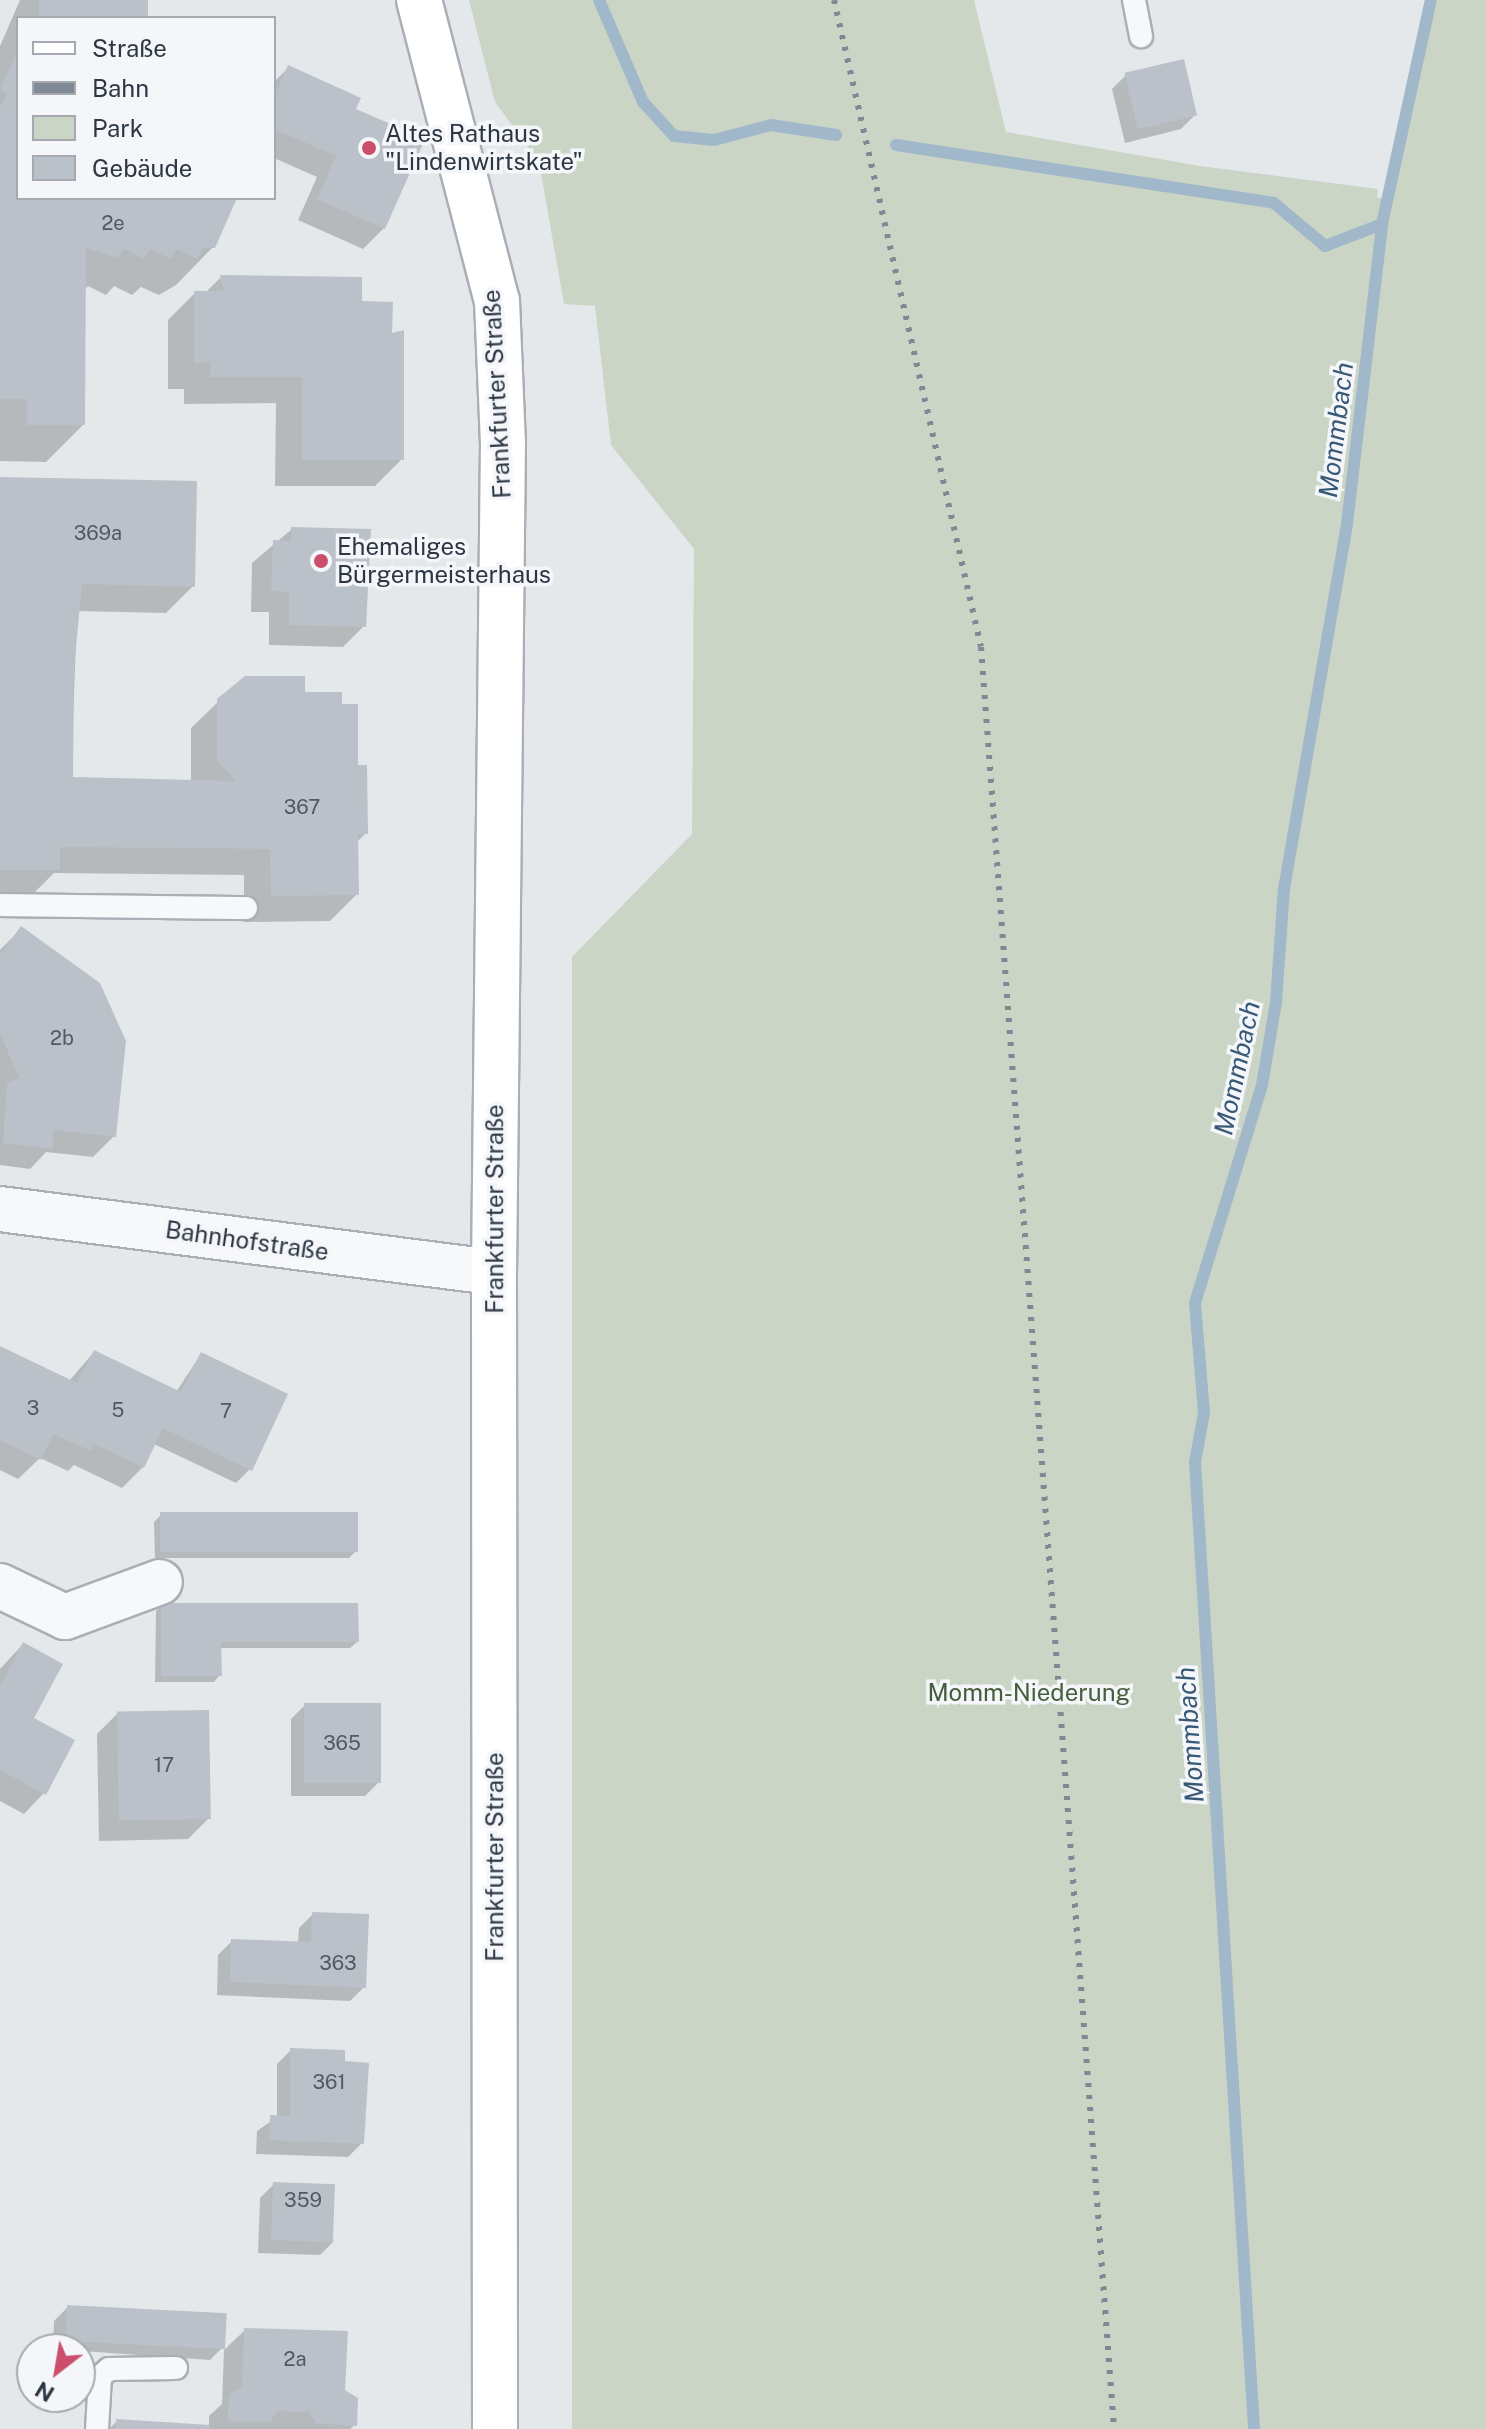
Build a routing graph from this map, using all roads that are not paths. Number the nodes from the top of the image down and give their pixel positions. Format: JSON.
{"nodes":[{"id":1,"x":419,"y":0,"type":"edge"},
{"id":2,"x":1134,"y":0,"type":"edge"},
{"id":3,"x":1141,"y":36,"type":"dead end"},
{"id":4,"x":0,"y":905,"type":"edge"},
{"id":5,"x":246,"y":908,"type":"dead end"},
{"id":6,"x":0,"y":1209,"type":"edge"},
{"id":7,"x":494,"y":1272,"type":"junction"},
{"id":8,"x":160,"y":1582,"type":"dead end"},
{"id":9,"x":0,"y":1586,"type":"edge"},
{"id":10,"x":176,"y":2368,"type":"dead end"},
{"id":11,"x":97,"y":2429,"type":"edge"},
{"id":12,"x":495,"y":2429,"type":"edge"}],
"edges":[{"from":1,"to":7,"type":"main road","name":"Frankfurter Straße"},
{"from":2,"to":3,"type":"lane"},
{"from":4,"to":5,"type":"lane"},
{"from":6,"to":7,"type":"street","name":"Bahnhofstraße"},
{"from":7,"to":12,"type":"main road","name":"Frankfurter Straße"},
{"from":8,"to":9,"type":"street"},
{"from":10,"to":11,"type":"lane"}]}
